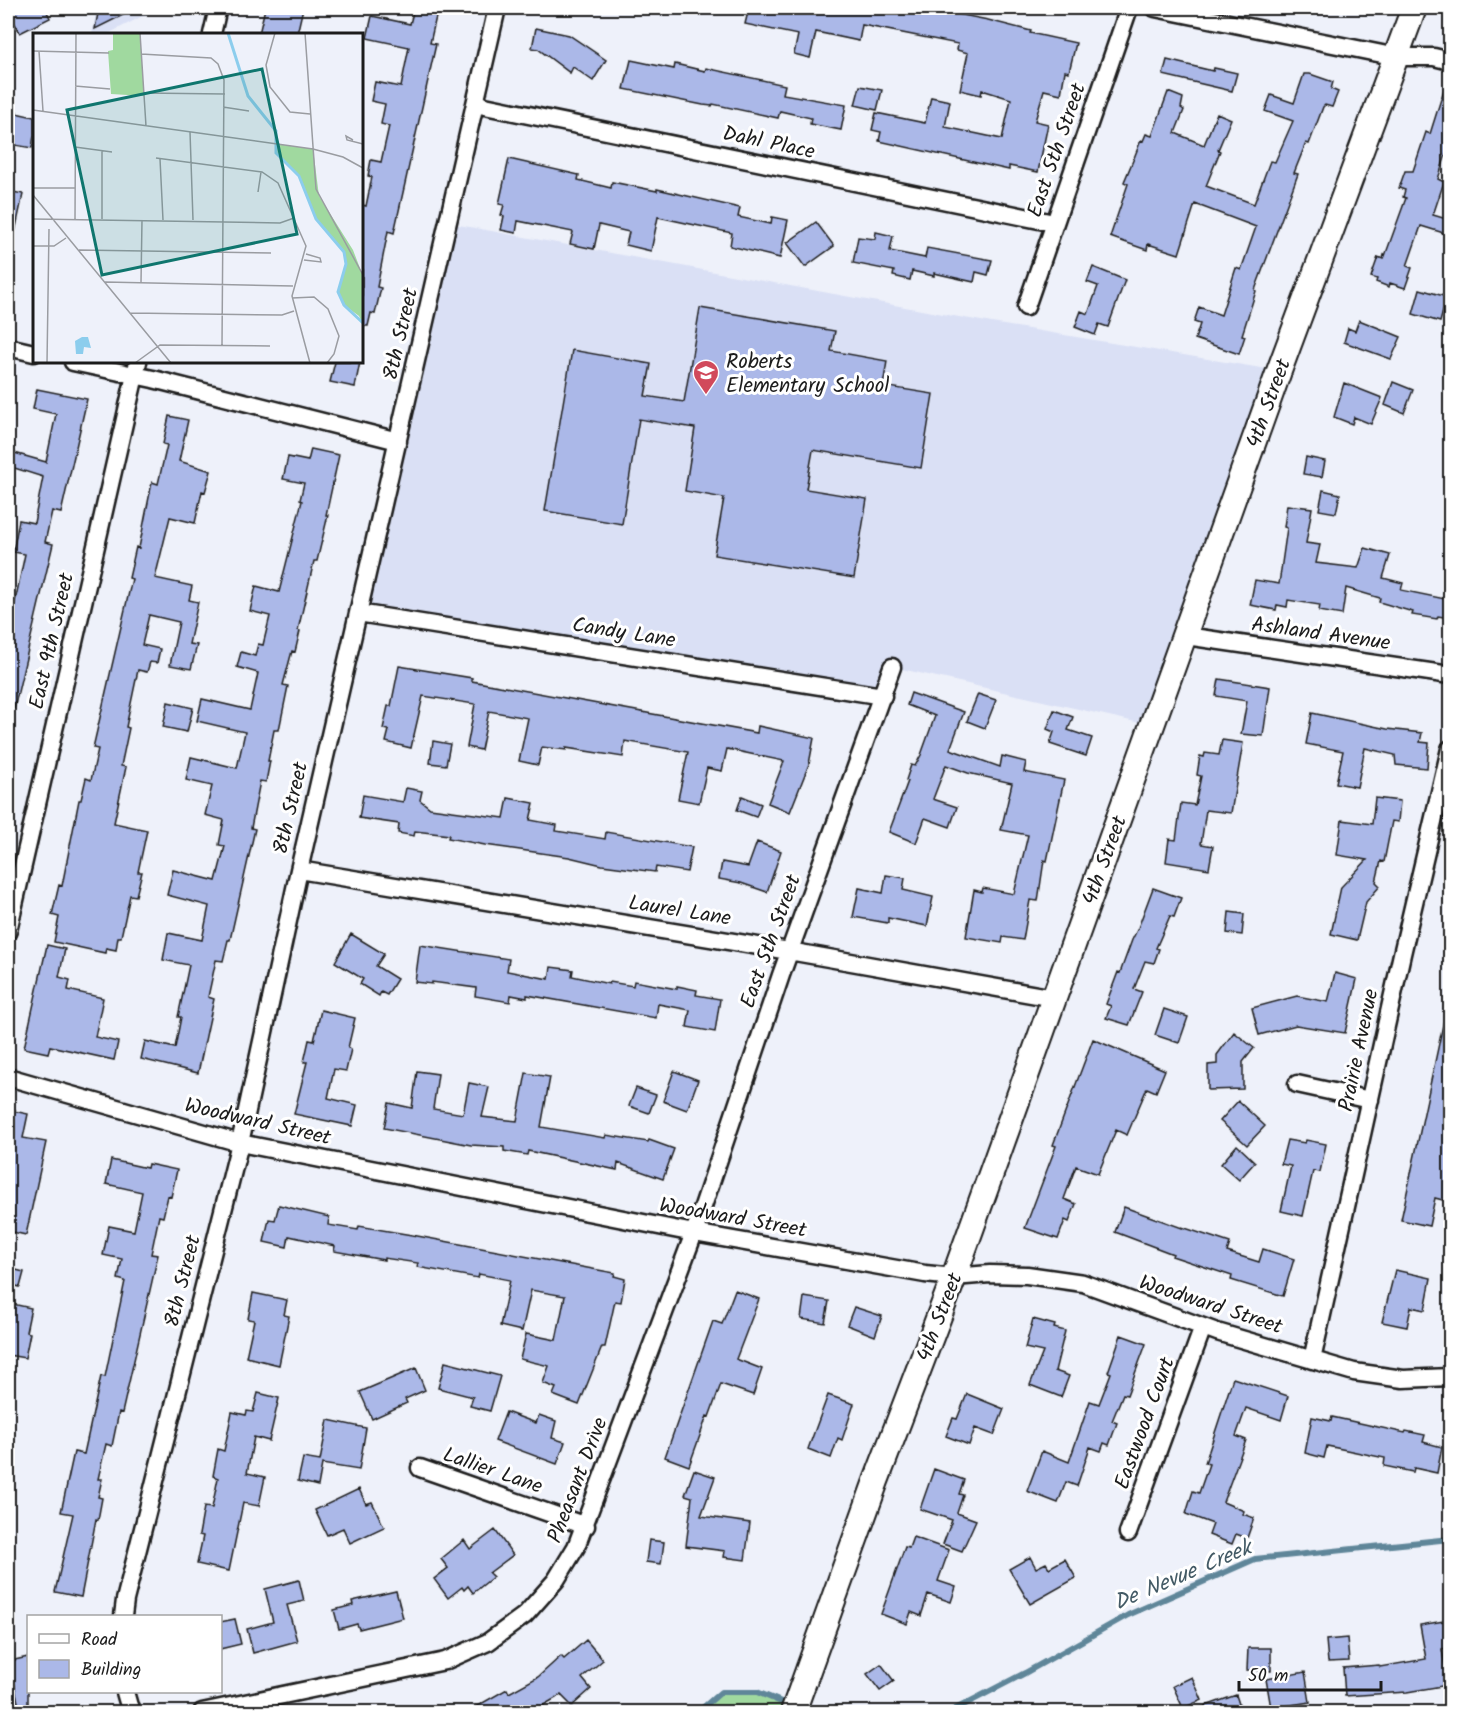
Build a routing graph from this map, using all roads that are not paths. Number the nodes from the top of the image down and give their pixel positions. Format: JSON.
{"nodes":[{"id":1,"x":218,"y":8,"type":"edge"},
{"id":2,"x":497,"y":8,"type":"edge"},
{"id":3,"x":1129,"y":8,"type":"edge"},
{"id":4,"x":1155,"y":8,"type":"edge"},
{"id":5,"x":1414,"y":8,"type":"edge"},
{"id":6,"x":212,"y":33,"type":"edge"},
{"id":7,"x":1397,"y":57,"type":"junction"},
{"id":8,"x":1450,"y":61,"type":"edge"},
{"id":9,"x":475,"y":104,"type":"junction"},
{"id":10,"x":1054,"y":223,"type":"junction"},
{"id":11,"x":1026,"y":307,"type":"dead end"},
{"id":12,"x":8,"y":347,"type":"edge"},
{"id":13,"x":33,"y":353,"type":"edge"},
{"id":14,"x":84,"y":363,"type":"edge"},
{"id":15,"x":136,"y":368,"type":"edge"},
{"id":16,"x":398,"y":441,"type":"junction"},
{"id":17,"x":358,"y":612,"type":"junction"},
{"id":18,"x":1186,"y":636,"type":"junction"},
{"id":19,"x":892,"y":667,"type":"dead end"},
{"id":20,"x":1450,"y":675,"type":"edge"},
{"id":21,"x":883,"y":696,"type":"junction"},
{"id":22,"x":1450,"y":749,"type":"edge"},
{"id":23,"x":299,"y":870,"type":"junction"},
{"id":24,"x":8,"y":931,"type":"edge"},
{"id":25,"x":789,"y":951,"type":"junction"},
{"id":26,"x":1054,"y":998,"type":"junction"},
{"id":27,"x":8,"y":1077,"type":"edge"},
{"id":28,"x":1297,"y":1084,"type":"dead end"},
{"id":29,"x":1370,"y":1100,"type":"junction"},
{"id":30,"x":240,"y":1143,"type":"junction"},
{"id":31,"x":694,"y":1233,"type":"junction"},
{"id":32,"x":954,"y":1278,"type":"junction"},
{"id":33,"x":1203,"y":1327,"type":"junction"},
{"id":34,"x":1312,"y":1360,"type":"junction"},
{"id":35,"x":1450,"y":1377,"type":"edge"},
{"id":36,"x":420,"y":1468,"type":"dead end"},
{"id":37,"x":586,"y":1526,"type":"junction"},
{"id":38,"x":1128,"y":1533,"type":"dead end"},
{"id":39,"x":123,"y":1615,"type":"edge"},
{"id":40,"x":125,"y":1693,"type":"edge"},
{"id":41,"x":796,"y":1702,"type":"edge"},
{"id":42,"x":133,"y":1713,"type":"edge"},
{"id":43,"x":202,"y":1713,"type":"edge"}],
"edges":[{"from":1,"to":6,"type":"street"},
{"from":2,"to":9,"type":"street","name":"8th Street"},
{"from":3,"to":10,"type":"street","name":"East 5th Street"},
{"from":4,"to":7,"type":"street"},
{"from":5,"to":7,"type":"street","name":"4th Street"},
{"from":7,"to":8,"type":"street"},
{"from":7,"to":18,"type":"street","name":"4th Street"},
{"from":9,"to":10,"type":"street","name":"Dahl Place"},
{"from":9,"to":16,"type":"street","name":"8th Street"},
{"from":10,"to":11,"type":"street","name":"East 5th Street"},
{"from":12,"to":13,"type":"street"},
{"from":14,"to":15,"type":"street"},
{"from":15,"to":16,"type":"street"},
{"from":15,"to":24,"type":"street","name":"East 9th Street"},
{"from":16,"to":17,"type":"street","name":"8th Street"},
{"from":17,"to":21,"type":"street","name":"Candy Lane"},
{"from":17,"to":23,"type":"street","name":"8th Street"},
{"from":18,"to":20,"type":"street","name":"Ashland Avenue"},
{"from":18,"to":26,"type":"street","name":"4th Street"},
{"from":19,"to":21,"type":"street","name":"East 5th Street"},
{"from":21,"to":25,"type":"street","name":"East 5th Street"},
{"from":22,"to":29,"type":"street","name":"Prairie Avenue"},
{"from":23,"to":25,"type":"street","name":"Laurel Lane"},
{"from":23,"to":30,"type":"street","name":"8th Street"},
{"from":25,"to":26,"type":"street","name":"Laurel Lane"},
{"from":25,"to":31,"type":"street","name":"East 5th Street"},
{"from":26,"to":32,"type":"street","name":"4th Street"},
{"from":27,"to":30,"type":"street","name":"Woodward Street"},
{"from":28,"to":29,"type":"street"},
{"from":29,"to":34,"type":"street","name":"Prairie Avenue"},
{"from":30,"to":31,"type":"street","name":"Woodward Street"},
{"from":30,"to":39,"type":"street","name":"8th Street"},
{"from":31,"to":32,"type":"street","name":"Woodward Street"},
{"from":31,"to":37,"type":"street","name":"Pheasant Drive"},
{"from":32,"to":33,"type":"street","name":"Woodward Street"},
{"from":32,"to":41,"type":"street","name":"4th Street"},
{"from":33,"to":34,"type":"street","name":"Woodward Street"},
{"from":33,"to":38,"type":"street","name":"Eastwood Court"},
{"from":34,"to":35,"type":"street","name":"Woodward Street"},
{"from":36,"to":37,"type":"street","name":"Lallier Lane"},
{"from":37,"to":43,"type":"street","name":"Pheasant Drive"},
{"from":40,"to":42,"type":"street"}]}
